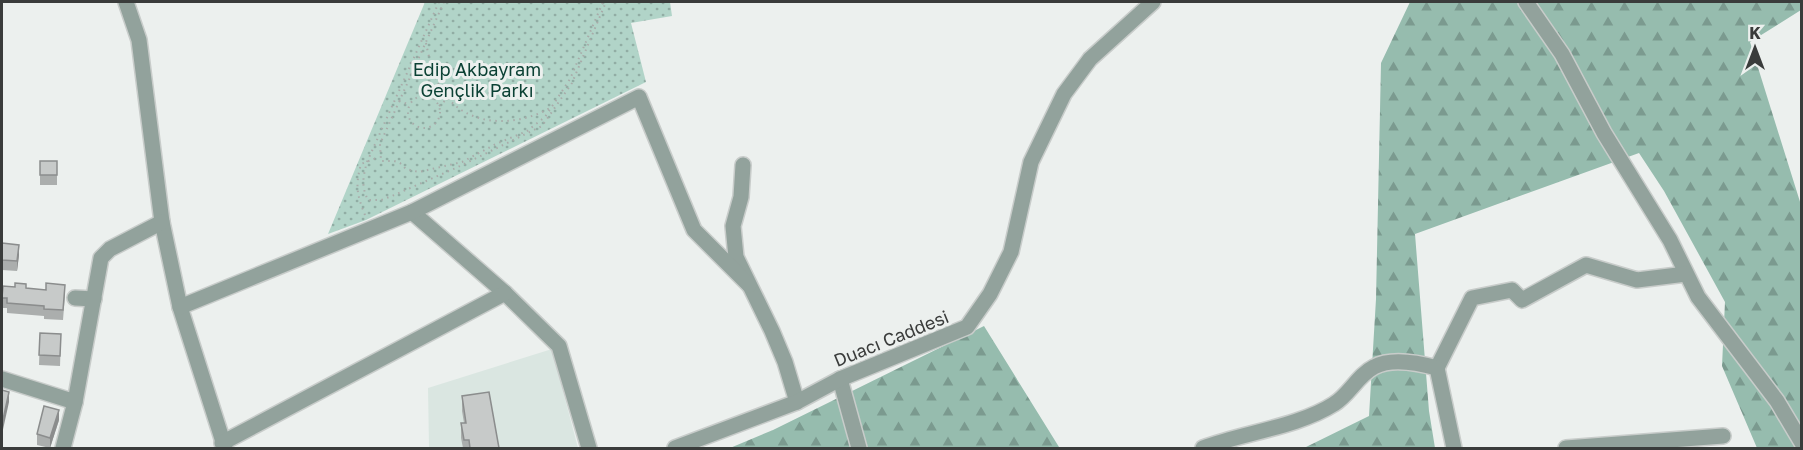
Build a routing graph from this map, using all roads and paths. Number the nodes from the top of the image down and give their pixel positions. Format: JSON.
{"nodes":[{"id":1,"x":126,"y":2,"type":"edge"},
{"id":2,"x":439,"y":2,"type":"edge"},
{"id":3,"x":444,"y":2,"type":"edge"},
{"id":4,"x":604,"y":2,"type":"edge"},
{"id":5,"x":1153,"y":2,"type":"edge"},
{"id":6,"x":1526,"y":2,"type":"edge"},
{"id":7,"x":426,"y":43,"type":"junction"},
{"id":8,"x":448,"y":98,"type":"junction"},
{"id":9,"x":399,"y":101,"type":"junction"},
{"id":10,"x":410,"y":105,"type":"junction"},
{"id":11,"x":439,"y":106,"type":"junction"},
{"id":12,"x":553,"y":106,"type":"junction"},
{"id":13,"x":379,"y":157,"type":"junction"},
{"id":14,"x":367,"y":162,"type":"junction"},
{"id":15,"x":743,"y":165,"type":"dead end"},
{"id":16,"x":412,"y":212,"type":"junction"},
{"id":17,"x":162,"y":222,"type":"junction"},
{"id":18,"x":370,"y":229,"type":"junction"},
{"id":19,"x":1686,"y":274,"type":"junction"},
{"id":20,"x":749,"y":285,"type":"junction"},
{"id":21,"x":506,"y":293,"type":"junction"},
{"id":22,"x":75,"y":298,"type":"dead end"},
{"id":23,"x":94,"y":299,"type":"junction"},
{"id":24,"x":180,"y":307,"type":"junction"},
{"id":25,"x":1437,"y":368,"type":"junction"},
{"id":26,"x":2,"y":379,"type":"edge"},
{"id":27,"x":840,"y":379,"type":"junction"},
{"id":28,"x":75,"y":402,"type":"junction"},
{"id":29,"x":797,"y":402,"type":"junction"},
{"id":30,"x":1723,"y":436,"type":"dead end"},
{"id":31,"x":1802,"y":443,"type":"edge"},
{"id":32,"x":223,"y":446,"type":"edge"},
{"id":33,"x":63,"y":448,"type":"edge"},
{"id":34,"x":589,"y":448,"type":"edge"},
{"id":35,"x":675,"y":448,"type":"edge"},
{"id":36,"x":859,"y":448,"type":"edge"},
{"id":37,"x":1203,"y":448,"type":"edge"},
{"id":38,"x":1454,"y":448,"type":"edge"},
{"id":39,"x":1566,"y":448,"type":"edge"}],
"edges":[{"from":1,"to":17,"type":"street"},
{"from":2,"to":14,"type":"path"},
{"from":3,"to":7,"type":"path"},
{"from":4,"to":12,"type":"path"},
{"from":4,"to":14,"type":"path"},
{"from":5,"to":27,"type":"street","name":"Duacı Caddesi"},
{"from":6,"to":19,"type":"street"},
{"from":7,"to":8,"type":"path"},
{"from":7,"to":9,"type":"path"},
{"from":8,"to":11,"type":"path"},
{"from":8,"to":12,"type":"path"},
{"from":9,"to":10,"type":"path"},
{"from":9,"to":13,"type":"path"},
{"from":10,"to":11,"type":"path"},
{"from":10,"to":11,"type":"path"},
{"from":12,"to":13,"type":"path"},
{"from":13,"to":14,"type":"path"},
{"from":14,"to":18,"type":"path"},
{"from":15,"to":20,"type":"street"},
{"from":16,"to":18,"type":"street"},
{"from":16,"to":20,"type":"street"},
{"from":16,"to":21,"type":"street"},
{"from":17,"to":23,"type":"street"},
{"from":17,"to":24,"type":"street"},
{"from":18,"to":24,"type":"street"},
{"from":19,"to":25,"type":"street"},
{"from":19,"to":31,"type":"street"},
{"from":20,"to":29,"type":"street"},
{"from":21,"to":32,"type":"street"},
{"from":21,"to":34,"type":"street"},
{"from":22,"to":23,"type":"street"},
{"from":23,"to":28,"type":"street"},
{"from":24,"to":32,"type":"street"},
{"from":25,"to":37,"type":"street"},
{"from":25,"to":38,"type":"street"},
{"from":26,"to":28,"type":"street"},
{"from":27,"to":29,"type":"street","name":"Duacı Caddesi"},
{"from":27,"to":36,"type":"street"},
{"from":28,"to":33,"type":"street"},
{"from":29,"to":35,"type":"street","name":"Duacı Caddesi"},
{"from":30,"to":39,"type":"street"}]}
